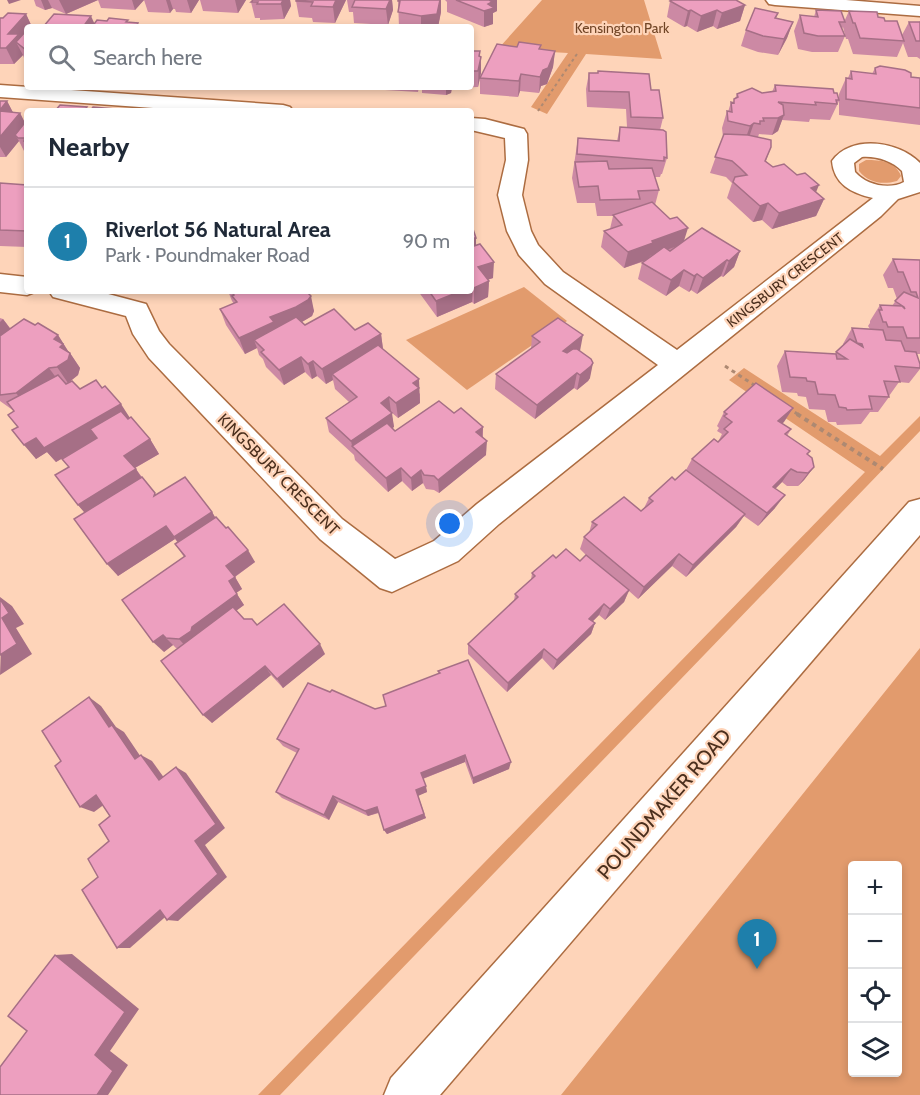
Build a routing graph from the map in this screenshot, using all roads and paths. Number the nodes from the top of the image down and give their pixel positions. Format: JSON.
{"nodes":[{"id":1,"x":775,"y":0,"type":"edge"},
{"id":2,"x":920,"y":11,"type":"edge"},
{"id":3,"x":577,"y":54,"type":"dead end"},
{"id":4,"x":0,"y":91,"type":"edge"},
{"id":5,"x":241,"y":108,"type":"edge"},
{"id":6,"x":538,"y":111,"type":"dead end"},
{"id":7,"x":474,"y":124,"type":"edge"},
{"id":8,"x":890,"y":194,"type":"dead end"},
{"id":9,"x":0,"y":283,"type":"edge"},
{"id":10,"x":24,"y":286,"type":"edge"},
{"id":11,"x":74,"y":294,"type":"edge"},
{"id":12,"x":679,"y":365,"type":"junction"},
{"id":13,"x":725,"y":366,"type":"dead end"},
{"id":14,"x":764,"y":392,"type":"edge"},
{"id":15,"x":784,"y":405,"type":"edge"},
{"id":16,"x":883,"y":470,"type":"dead end"},
{"id":17,"x":920,"y":512,"type":"edge"},
{"id":18,"x":408,"y":1095,"type":"edge"}],
"edges":[{"from":1,"to":2,"type":"street"},
{"from":3,"to":6,"type":"path"},
{"from":4,"to":5,"type":"street"},
{"from":7,"to":12,"type":"street"},
{"from":8,"to":12,"type":"street","name":"KINGSBURY CRESCENT"},
{"from":9,"to":10,"type":"street"},
{"from":11,"to":12,"type":"street","name":"KINGSBURY CRESCENT"},
{"from":13,"to":14,"type":"path"},
{"from":15,"to":16,"type":"path"},
{"from":17,"to":18,"type":"street","name":"POUNDMAKER ROAD"}]}
